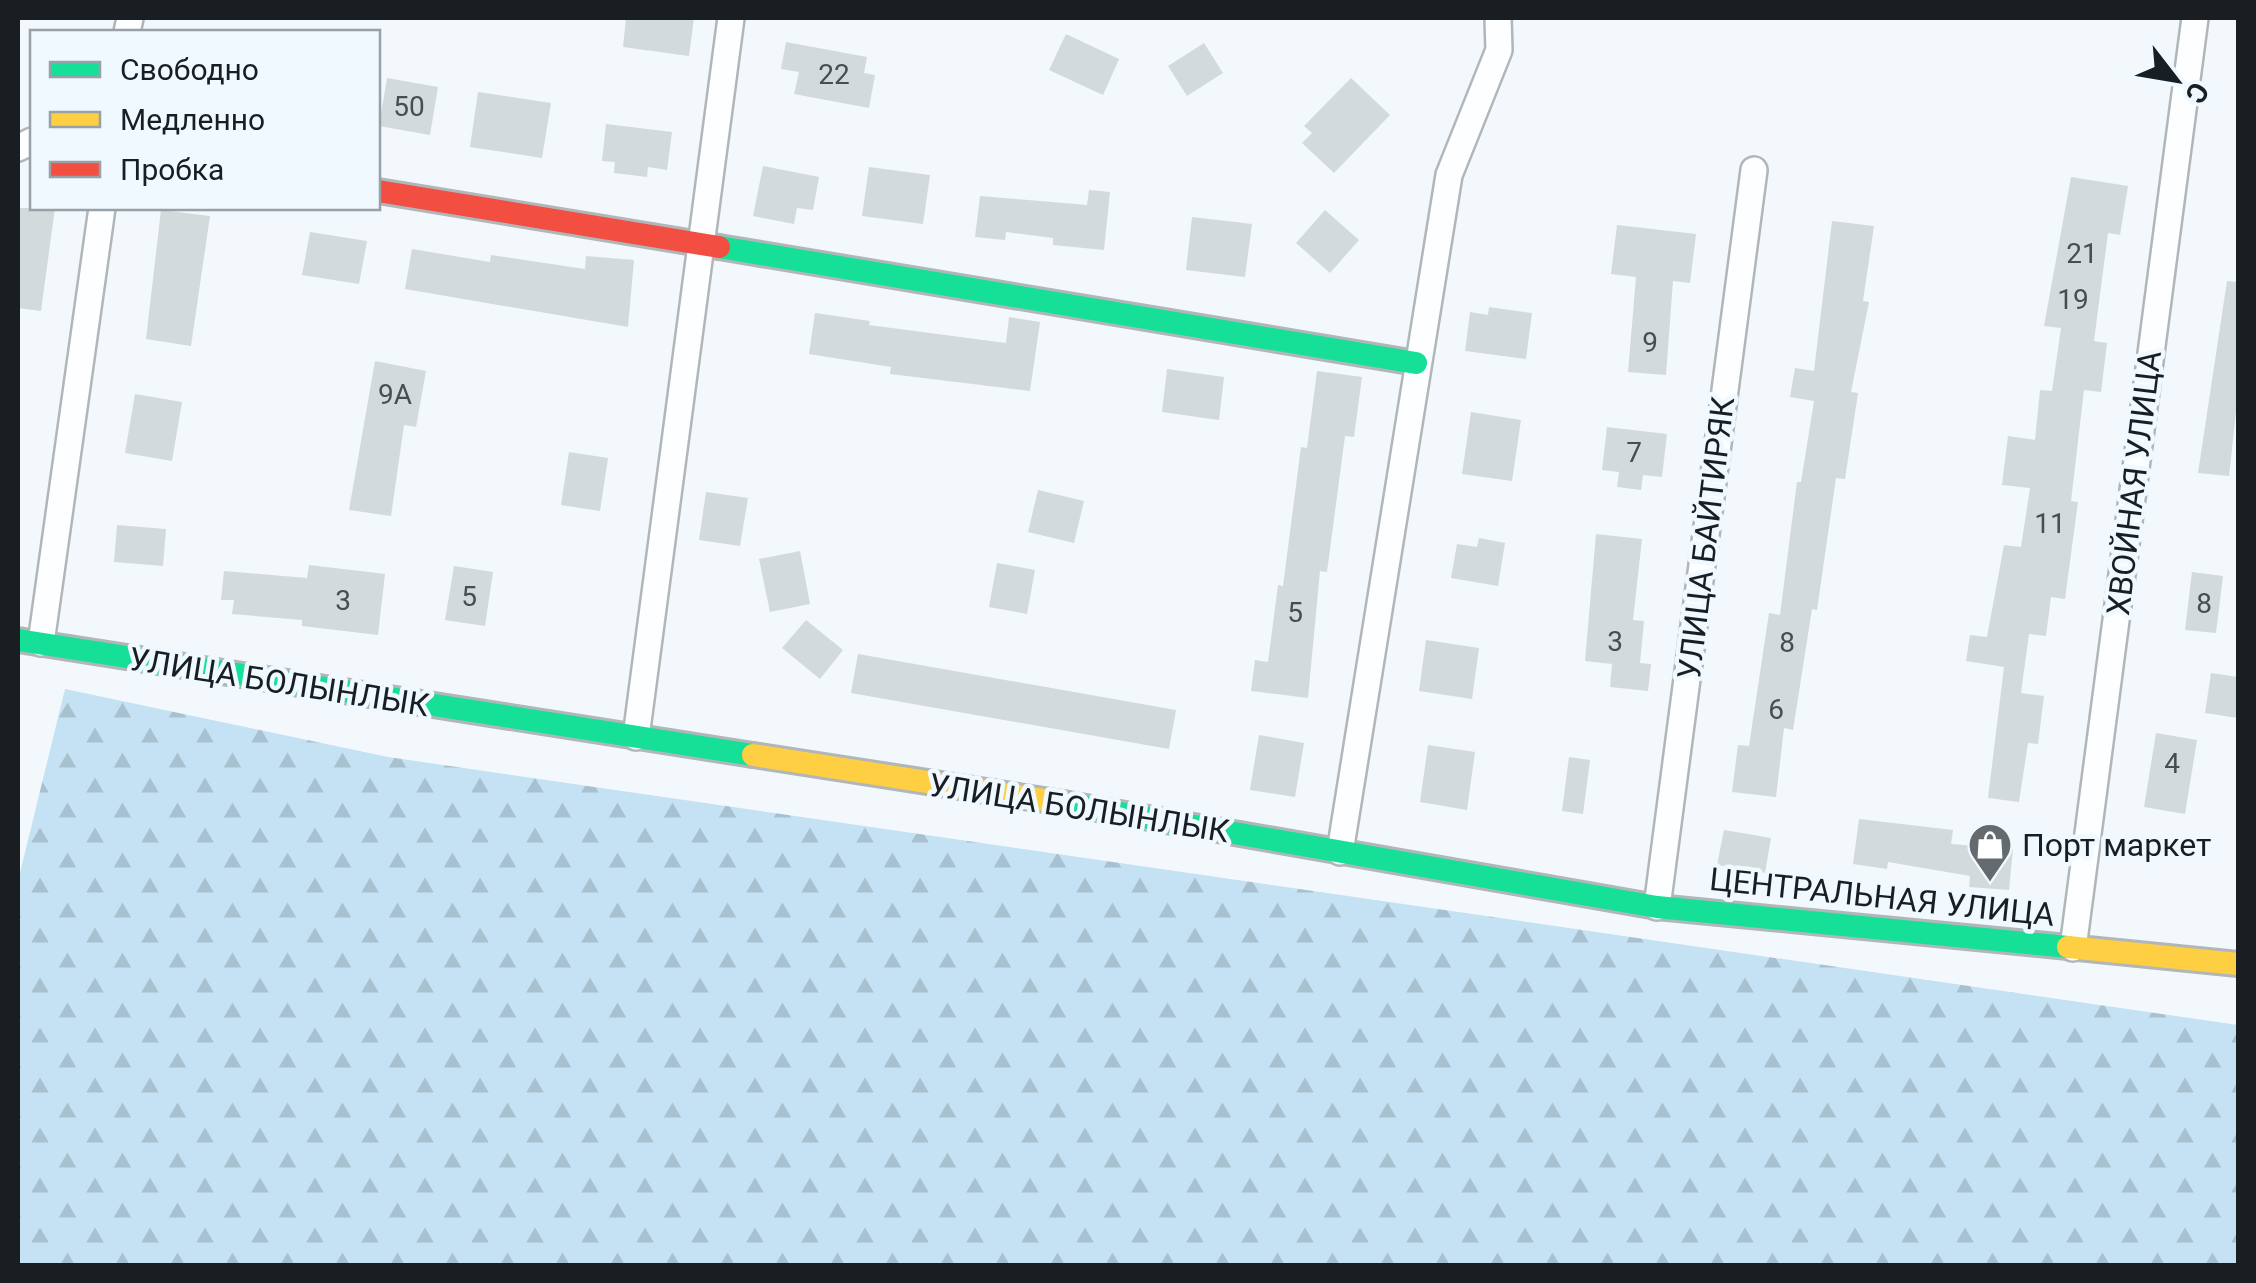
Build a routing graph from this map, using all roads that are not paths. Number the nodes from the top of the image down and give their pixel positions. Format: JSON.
{"nodes":[{"id":1,"x":731,"y":18,"type":"edge"},
{"id":2,"x":1498,"y":18,"type":"edge"},
{"id":3,"x":2195,"y":18,"type":"edge"},
{"id":4,"x":1754,"y":170,"type":"dead end"},
{"id":5,"x":380,"y":191,"type":"edge"},
{"id":6,"x":102,"y":210,"type":"edge"},
{"id":7,"x":701,"y":244,"type":"junction"},
{"id":8,"x":1416,"y":363,"type":"junction"},
{"id":9,"x":29,"y":642,"type":"edge"},
{"id":10,"x":636,"y":737,"type":"junction"},
{"id":11,"x":1340,"y":852,"type":"junction"},
{"id":12,"x":1521,"y":885,"type":"joint"},
{"id":13,"x":1658,"y":907,"type":"junction"},
{"id":14,"x":2073,"y":948,"type":"junction"},
{"id":15,"x":2238,"y":964,"type":"edge"}],
"edges":[{"from":1,"to":7,"type":"street"},
{"from":2,"to":8,"type":"street"},
{"from":3,"to":14,"type":"street","name":"ХВОЙНАЯ УЛИЦА"},
{"from":4,"to":13,"type":"street","name":"УЛИЦА БАЙТИРЯК"},
{"from":5,"to":7,"type":"street"},
{"from":6,"to":9,"type":"street"},
{"from":7,"to":8,"type":"street"},
{"from":7,"to":10,"type":"street"},
{"from":8,"to":11,"type":"street"},
{"from":9,"to":10,"type":"street","name":"УЛИЦА БОЛЫНЛЫК"},
{"from":10,"to":11,"type":"street","name":"УЛИЦА БОЛЫНЛЫК"},
{"from":11,"to":12,"type":"street","name":"УЛИЦА БОЛЫНЛЫК"},
{"from":12,"to":13,"type":"street","name":"ЦЕНТРАЛЬНАЯ УЛИЦА"},
{"from":13,"to":14,"type":"street","name":"ЦЕНТРАЛЬНАЯ УЛИЦА"},
{"from":14,"to":15,"type":"street","name":"ЦЕНТРАЛЬНАЯ УЛИЦА"}]}
